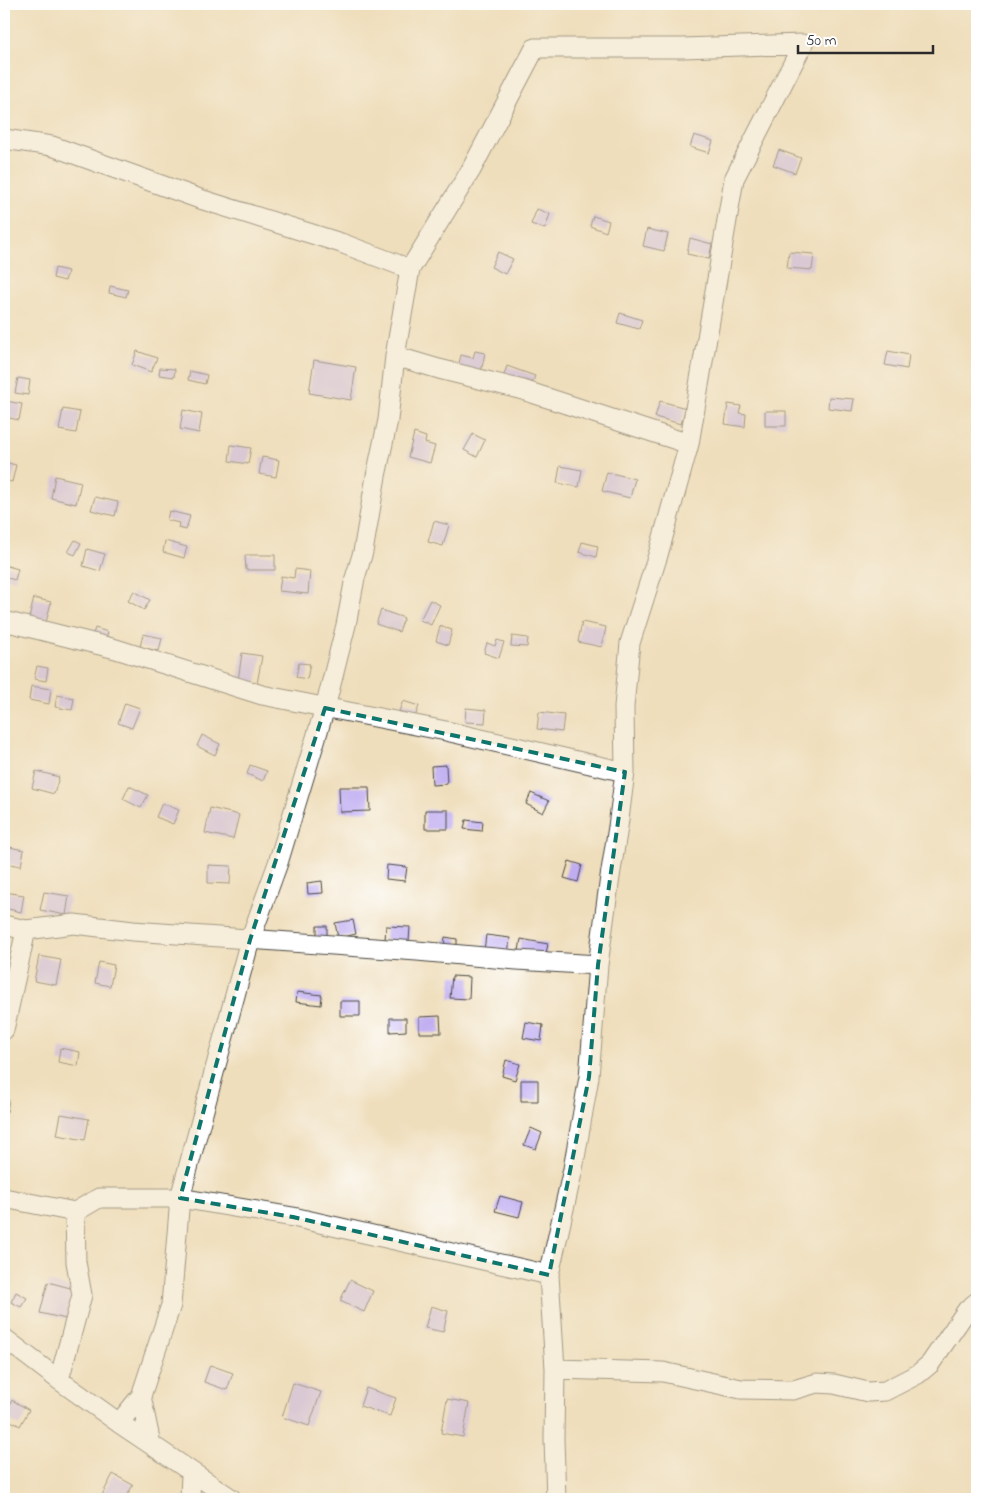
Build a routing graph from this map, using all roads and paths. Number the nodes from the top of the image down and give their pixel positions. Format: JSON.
{"nodes":[{"id":1,"x":4,"y":139,"type":"edge"},
{"id":2,"x":410,"y":269,"type":"junction"},
{"id":3,"x":395,"y":356,"type":"junction"},
{"id":4,"x":689,"y":444,"type":"junction"},
{"id":5,"x":4,"y":621,"type":"edge"},
{"id":6,"x":326,"y":708,"type":"junction"},
{"id":7,"x":624,"y":772,"type":"junction"},
{"id":8,"x":4,"y":925,"type":"edge"},
{"id":9,"x":26,"y":930,"type":"junction"},
{"id":10,"x":250,"y":940,"type":"junction"},
{"id":11,"x":598,"y":965,"type":"junction"},
{"id":12,"x":4,"y":1030,"type":"edge"},
{"id":13,"x":4,"y":1198,"type":"edge"},
{"id":14,"x":180,"y":1198,"type":"junction"},
{"id":15,"x":75,"y":1212,"type":"junction"},
{"id":16,"x":549,"y":1275,"type":"junction"},
{"id":17,"x":977,"y":1302,"type":"edge"},
{"id":18,"x":4,"y":1338,"type":"edge"},
{"id":19,"x":555,"y":1369,"type":"junction"},
{"id":20,"x":59,"y":1380,"type":"junction"},
{"id":21,"x":142,"y":1396,"type":"junction"},
{"id":22,"x":119,"y":1423,"type":"junction"},
{"id":23,"x":151,"y":1444,"type":"junction"},
{"id":24,"x":192,"y":1473,"type":"junction"},
{"id":25,"x":190,"y":1499,"type":"edge"},
{"id":26,"x":232,"y":1499,"type":"edge"},
{"id":27,"x":556,"y":1499,"type":"edge"}],
"edges":[{"from":1,"to":2,"type":"street"},
{"from":2,"to":3,"type":"street"},
{"from":2,"to":4,"type":"street"},
{"from":3,"to":4,"type":"street"},
{"from":3,"to":6,"type":"street"},
{"from":4,"to":7,"type":"street"},
{"from":5,"to":6,"type":"street"},
{"from":6,"to":7,"type":"street"},
{"from":6,"to":10,"type":"street"},
{"from":7,"to":11,"type":"street"},
{"from":8,"to":9,"type":"street"},
{"from":9,"to":10,"type":"street"},
{"from":9,"to":12,"type":"street"},
{"from":10,"to":11,"type":"street"},
{"from":10,"to":14,"type":"street"},
{"from":11,"to":16,"type":"street"},
{"from":13,"to":15,"type":"street"},
{"from":14,"to":15,"type":"street"},
{"from":14,"to":16,"type":"street"},
{"from":14,"to":21,"type":"street"},
{"from":15,"to":20,"type":"street"},
{"from":16,"to":19,"type":"street"},
{"from":17,"to":19,"type":"street"},
{"from":18,"to":20,"type":"street"},
{"from":19,"to":27,"type":"street"},
{"from":20,"to":22,"type":"street"},
{"from":21,"to":22,"type":"street"},
{"from":21,"to":23,"type":"street"},
{"from":22,"to":23,"type":"street"},
{"from":23,"to":24,"type":"street"},
{"from":24,"to":25,"type":"street"},
{"from":24,"to":26,"type":"street"}]}
